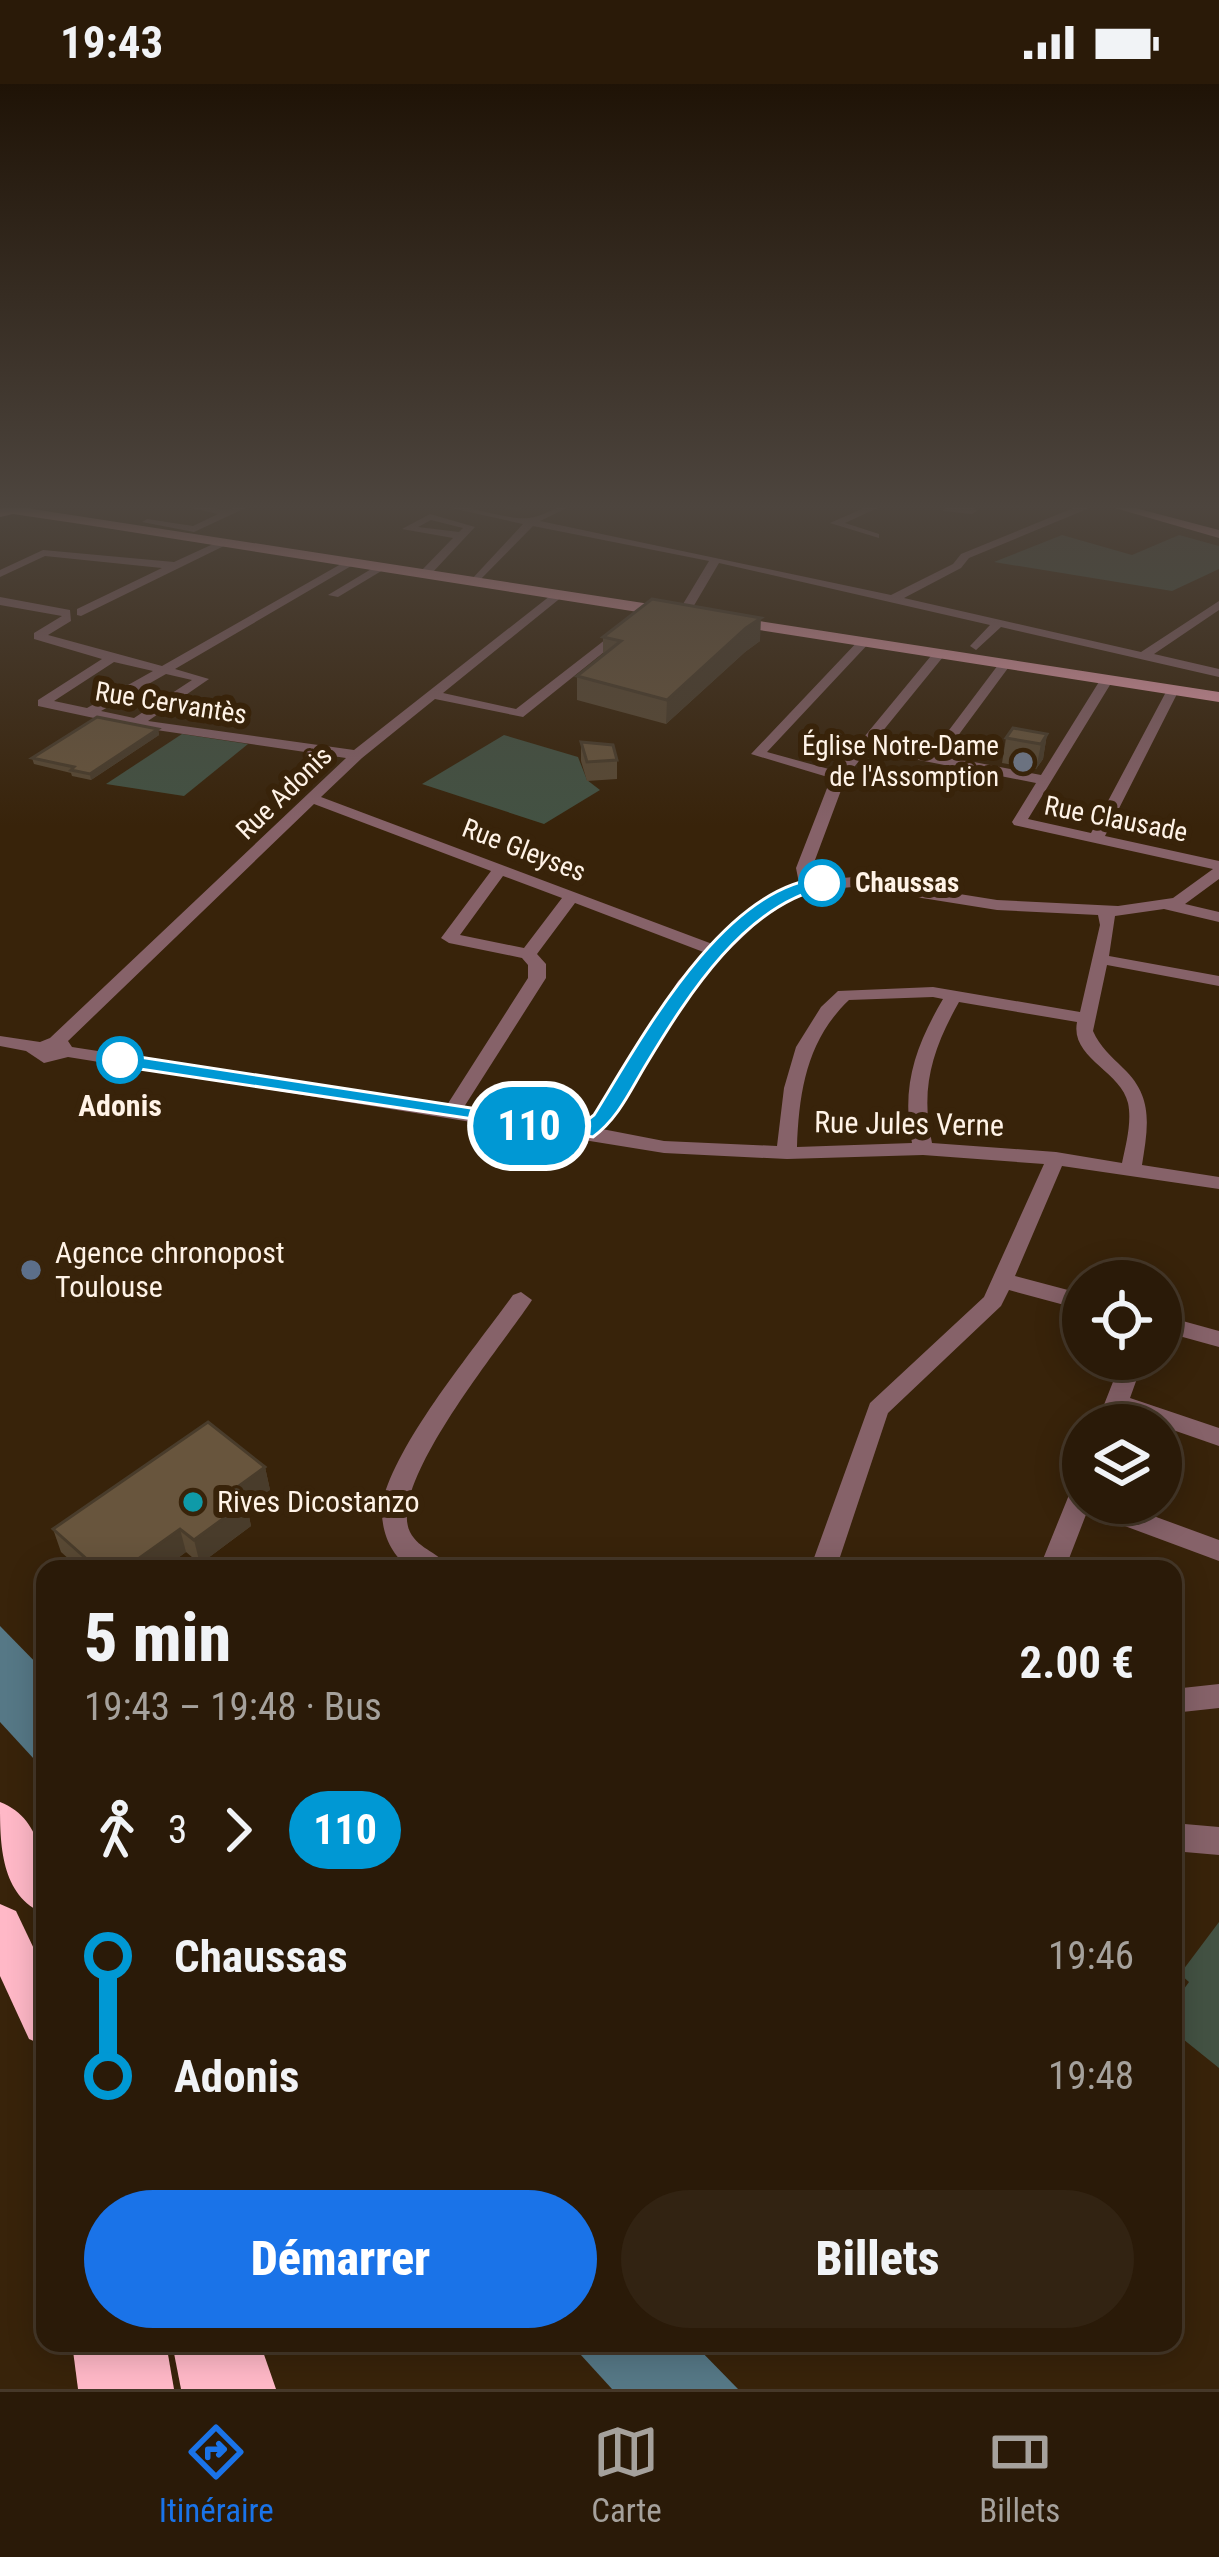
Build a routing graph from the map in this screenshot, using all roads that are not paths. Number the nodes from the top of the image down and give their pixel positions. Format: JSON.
{"nodes":[{"id":1,"x":58,"y":612,"type":"edge"},
{"id":2,"x":76,"y":612,"type":"edge"},
{"id":3,"x":265,"y":612,"type":"edge"},
{"id":4,"x":537,"y":612,"type":"edge"},
{"id":5,"x":639,"y":612,"type":"edge"},
{"id":6,"x":667,"y":612,"type":"edge"},
{"id":7,"x":948,"y":612,"type":"edge"},
{"id":8,"x":1209,"y":612,"type":"edge"},
{"id":9,"x":71,"y":614,"type":"junction"},
{"id":10,"x":683,"y":614,"type":"joint"},
{"id":11,"x":998,"y":623,"type":"junction"},
{"id":12,"x":864,"y":642,"type":"junction"},
{"id":13,"x":980,"y":653,"type":"junction"},
{"id":14,"x":939,"y":654,"type":"junction"},
{"id":15,"x":1143,"y":656,"type":"junction"},
{"id":16,"x":112,"y":658,"type":"junction"},
{"id":17,"x":1005,"y":664,"type":"junction"},
{"id":18,"x":165,"y":669,"type":"junction"},
{"id":19,"x":1216,"y":669,"type":"edge"},
{"id":20,"x":1108,"y":680,"type":"junction"},
{"id":21,"x":1173,"y":690,"type":"junction"},
{"id":22,"x":433,"y":695,"type":"junction"},
{"id":23,"x":1219,"y":697,"type":"edge"},
{"id":24,"x":87,"y":714,"type":"junction"},
{"id":25,"x":136,"y":723,"type":"junction"},
{"id":26,"x":863,"y":745,"type":"junction"},
{"id":27,"x":357,"y":755,"type":"junction"},
{"id":28,"x":934,"y":758,"type":"junction"},
{"id":29,"x":838,"y":776,"type":"junction"},
{"id":30,"x":1042,"y":780,"type":"junction"},
{"id":31,"x":313,"y":800,"type":"junction"},
{"id":32,"x":1096,"y":840,"type":"junction"},
{"id":33,"x":1219,"y":869,"type":"edge"},
{"id":34,"x":500,"y":870,"type":"junction"},
{"id":35,"x":806,"y":884,"type":"junction"},
{"id":36,"x":571,"y":897,"type":"junction"},
{"id":37,"x":1168,"y":905,"type":"junction"},
{"id":38,"x":1106,"y":911,"type":"junction"},
{"id":39,"x":1219,"y":917,"type":"edge"},
{"id":40,"x":716,"y":951,"type":"junction"},
{"id":41,"x":528,"y":954,"type":"junction"},
{"id":42,"x":1100,"y":959,"type":"junction"},
{"id":43,"x":1219,"y":981,"type":"edge"},
{"id":44,"x":953,"y":996,"type":"junction"},
{"id":45,"x":1086,"y":1018,"type":"junction"},
{"id":46,"x":0,"y":1041,"type":"edge"},
{"id":47,"x":52,"y":1047,"type":"junction"},
{"id":48,"x":451,"y":1113,"type":"junction"},
{"id":49,"x":592,"y":1131,"type":"junction"},
{"id":50,"x":923,"y":1149,"type":"junction"},
{"id":51,"x":787,"y":1153,"type":"junction"},
{"id":52,"x":1056,"y":1158,"type":"junction"},
{"id":53,"x":1131,"y":1170,"type":"junction"},
{"id":54,"x":1219,"y":1183,"type":"edge"},
{"id":55,"x":1004,"y":1281,"type":"junction"},
{"id":56,"x":1062,"y":1296,"type":"edge"},
{"id":57,"x":520,"y":1300,"type":"dead end"},
{"id":58,"x":1182,"y":1329,"type":"edge"},
{"id":59,"x":1219,"y":1340,"type":"edge"},
{"id":60,"x":1182,"y":1429,"type":"edge"},
{"id":61,"x":1219,"y":1437,"type":"edge"},
{"id":62,"x":1072,"y":1524,"type":"edge"},
{"id":63,"x":1150,"y":1524,"type":"edge"},
{"id":64,"x":1219,"y":1551,"type":"edge"},
{"id":65,"x":419,"y":1560,"type":"edge"},
{"id":66,"x":826,"y":1560,"type":"edge"},
{"id":67,"x":1056,"y":1560,"type":"edge"},
{"id":68,"x":1219,"y":1696,"type":"edge"},
{"id":69,"x":1182,"y":1700,"type":"edge"},
{"id":70,"x":0,"y":1822,"type":"edge"},
{"id":71,"x":1182,"y":1839,"type":"edge"},
{"id":72,"x":1219,"y":1841,"type":"edge"},
{"id":73,"x":36,"y":1879,"type":"edge"},
{"id":74,"x":0,"y":1926,"type":"edge"},
{"id":75,"x":36,"y":2004,"type":"edge"},
{"id":76,"x":100,"y":2352,"type":"edge"},
{"id":77,"x":141,"y":2352,"type":"edge"},
{"id":78,"x":201,"y":2352,"type":"edge"},
{"id":79,"x":236,"y":2352,"type":"edge"},
{"id":80,"x":105,"y":2389,"type":"edge"},
{"id":81,"x":147,"y":2389,"type":"edge"},
{"id":82,"x":208,"y":2389,"type":"edge"},
{"id":83,"x":249,"y":2389,"type":"edge"}],
"edges":[{"from":1,"to":9,"type":"street"},
{"from":2,"to":9,"type":"street"},
{"from":3,"to":18,"type":"street"},
{"from":4,"to":22,"type":"street","name":"Rue Adonis"},
{"from":5,"to":22,"type":"street"},
{"from":6,"to":10,"type":"main road"},
{"from":7,"to":11,"type":"street"},
{"from":8,"to":15,"type":"street"},
{"from":9,"to":16,"type":"street"},
{"from":10,"to":12,"type":"main road"},
{"from":11,"to":13,"type":"street"},
{"from":11,"to":15,"type":"street"},
{"from":12,"to":14,"type":"main road"},
{"from":12,"to":29,"type":"street"},
{"from":13,"to":14,"type":"main road"},
{"from":13,"to":17,"type":"main road"},
{"from":14,"to":26,"type":"street"},
{"from":15,"to":19,"type":"street"},
{"from":16,"to":18,"type":"street","name":"Rue Cervantès"},
{"from":16,"to":24,"type":"street","name":"Rue Cervantès"},
{"from":17,"to":20,"type":"main road"},
{"from":17,"to":28,"type":"street"},
{"from":18,"to":24,"type":"street"},
{"from":18,"to":25,"type":"street"},
{"from":20,"to":21,"type":"main road"},
{"from":20,"to":30,"type":"street"},
{"from":21,"to":23,"type":"main road"},
{"from":21,"to":32,"type":"street"},
{"from":22,"to":27,"type":"street","name":"Rue Adonis"},
{"from":24,"to":25,"type":"street","name":"Rue Cervantès"},
{"from":25,"to":27,"type":"street","name":"Rue Cervantès"},
{"from":26,"to":28,"type":"street","name":"Rue Clausade"},
{"from":26,"to":29,"type":"street"},
{"from":27,"to":31,"type":"street","name":"Rue Adonis"},
{"from":28,"to":30,"type":"street","name":"Rue Clausade"},
{"from":29,"to":35,"type":"street"},
{"from":30,"to":32,"type":"street","name":"Rue Clausade"},
{"from":31,"to":34,"type":"street","name":"Rue Gleyses"},
{"from":31,"to":47,"type":"street","name":"Rue Adonis"},
{"from":32,"to":33,"type":"street","name":"Rue Clausade"},
{"from":33,"to":37,"type":"street"},
{"from":34,"to":36,"type":"street","name":"Rue Gleyses"},
{"from":34,"to":41,"type":"street"},
{"from":35,"to":38,"type":"street"},
{"from":35,"to":40,"type":"street"},
{"from":36,"to":40,"type":"street","name":"Rue Gleyses"},
{"from":36,"to":41,"type":"street"},
{"from":37,"to":38,"type":"street"},
{"from":37,"to":39,"type":"street"},
{"from":38,"to":42,"type":"street"},
{"from":40,"to":49,"type":"street"},
{"from":41,"to":48,"type":"street"},
{"from":42,"to":43,"type":"street"},
{"from":42,"to":45,"type":"street"},
{"from":44,"to":45,"type":"street"},
{"from":44,"to":50,"type":"street"},
{"from":44,"to":51,"type":"street"},
{"from":45,"to":53,"type":"street"},
{"from":46,"to":47,"type":"street","name":"Rue Jules Verne"},
{"from":47,"to":48,"type":"street","name":"Rue Jules Verne"},
{"from":48,"to":49,"type":"street","name":"Rue Jules Verne"},
{"from":49,"to":51,"type":"street","name":"Rue Jules Verne"},
{"from":50,"to":51,"type":"street","name":"Rue Jules Verne"},
{"from":50,"to":52,"type":"street","name":"Rue Jules Verne"},
{"from":52,"to":53,"type":"street","name":"Rue Jules Verne"},
{"from":52,"to":55,"type":"street"},
{"from":53,"to":54,"type":"street","name":"Rue Jules Verne"},
{"from":55,"to":56,"type":"street"},
{"from":55,"to":66,"type":"street"},
{"from":57,"to":65,"type":"street"},
{"from":58,"to":59,"type":"street"},
{"from":60,"to":61,"type":"street"},
{"from":62,"to":67,"type":"street"},
{"from":63,"to":64,"type":"street"},
{"from":68,"to":69,"type":"street"},
{"from":70,"to":73,"type":"highway"},
{"from":71,"to":72,"type":"street"},
{"from":74,"to":75,"type":"highway"},
{"from":76,"to":80,"type":"highway"},
{"from":77,"to":81,"type":"highway"},
{"from":78,"to":82,"type":"highway"},
{"from":79,"to":83,"type":"highway"}]}
